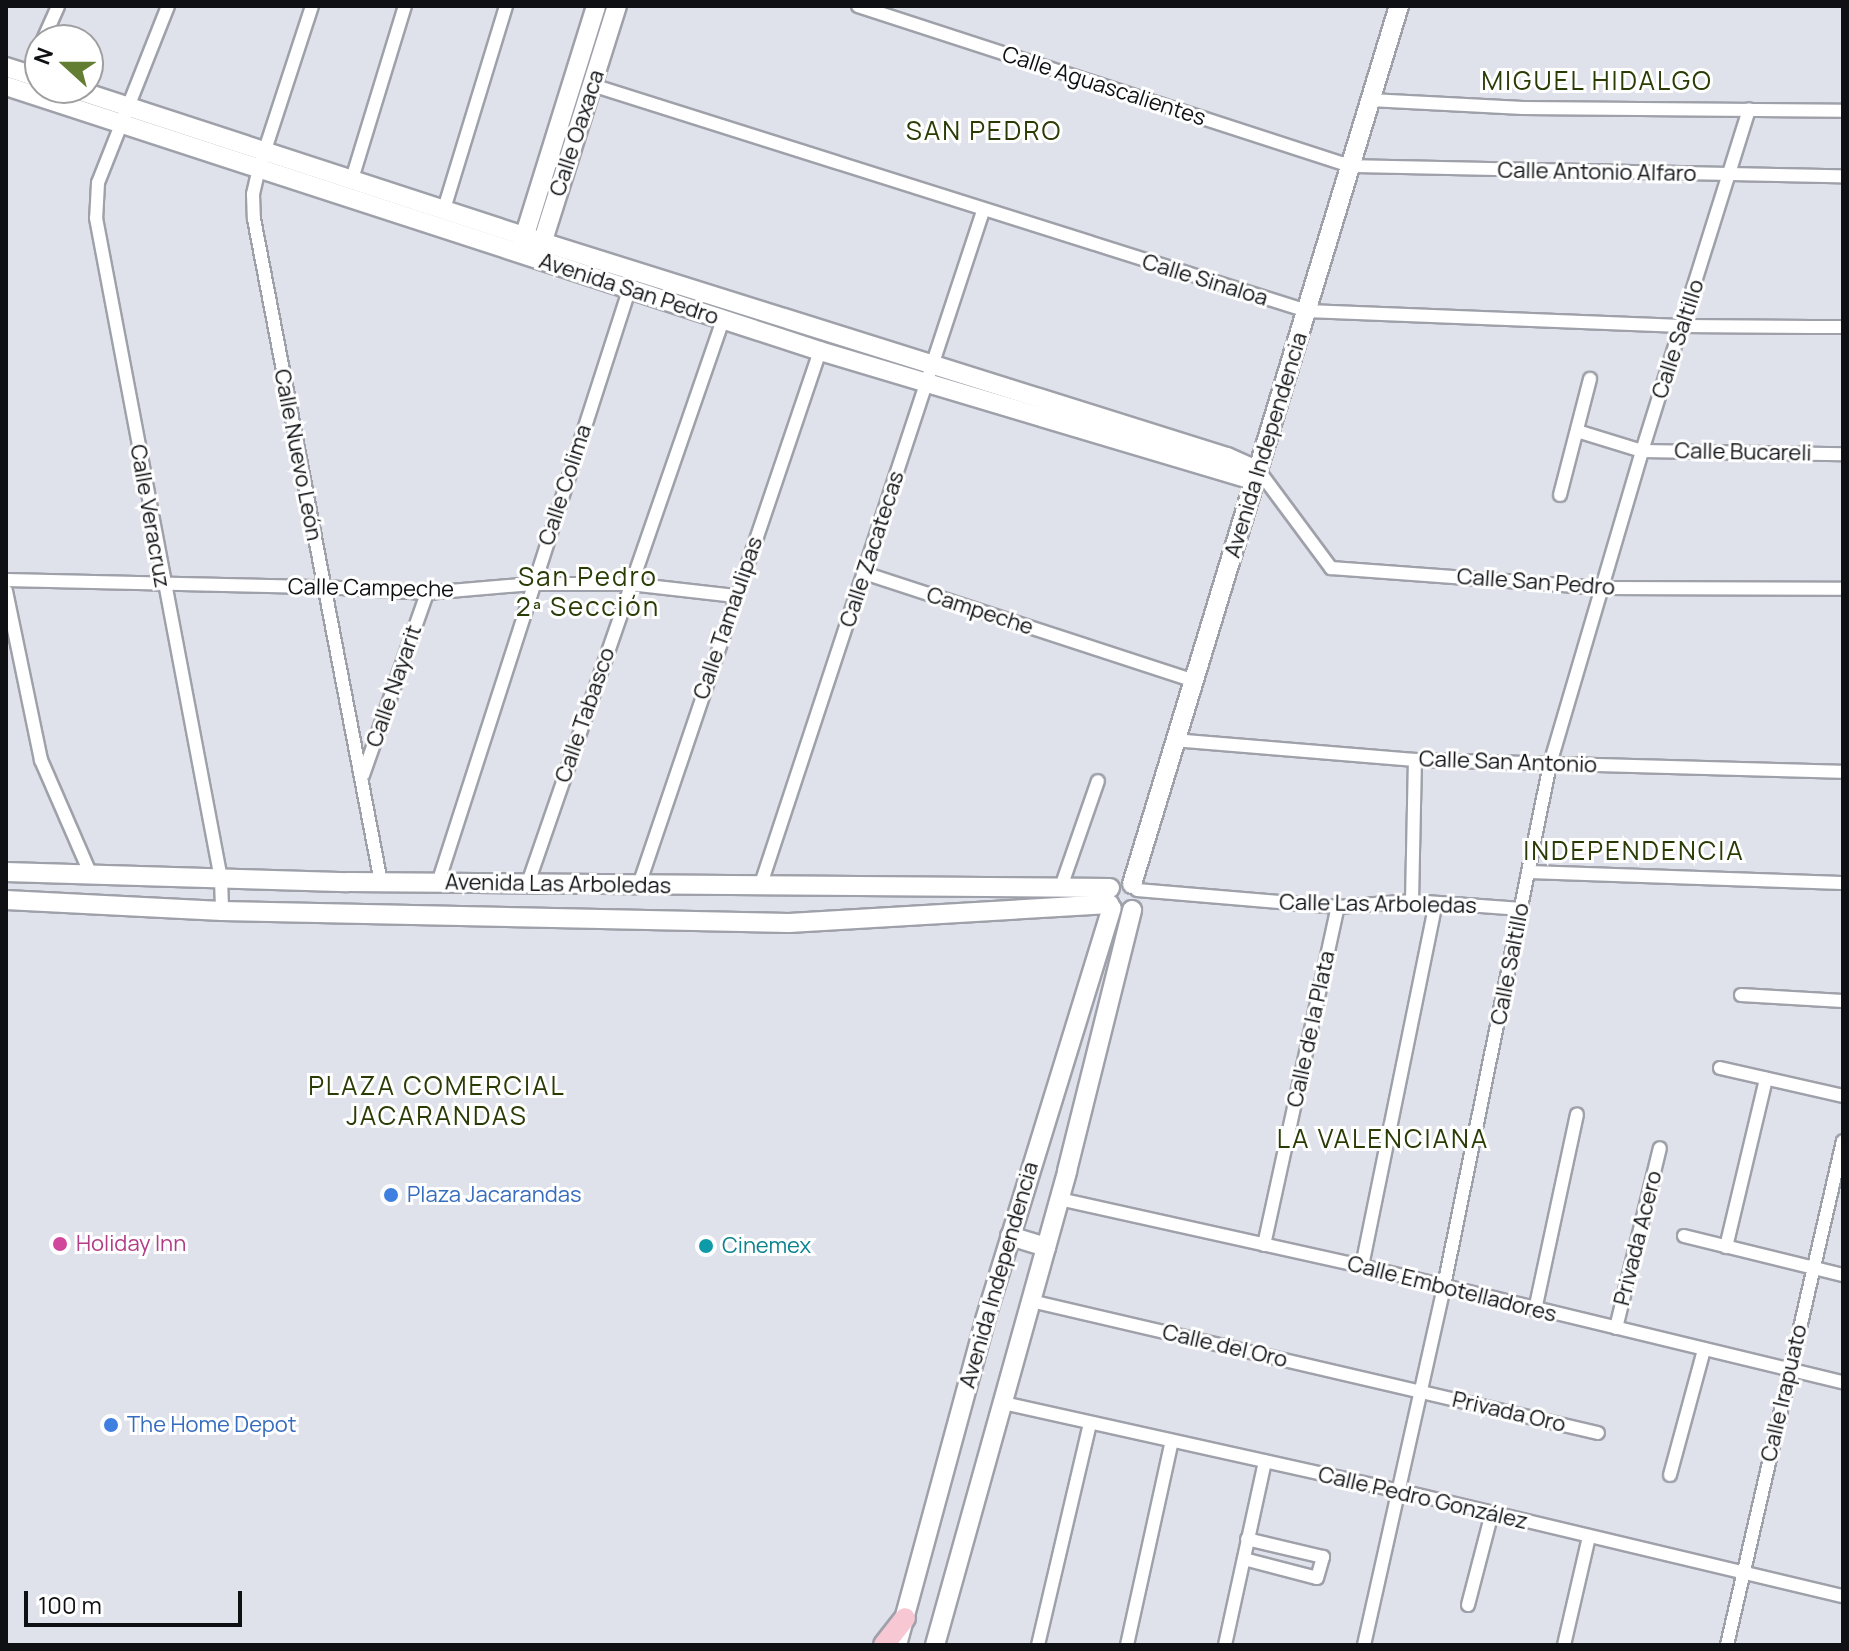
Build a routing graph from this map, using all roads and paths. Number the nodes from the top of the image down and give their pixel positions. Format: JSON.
{"nodes":[{"id":1,"x":168,"y":6,"type":"edge"},
{"id":2,"x":312,"y":6,"type":"edge"},
{"id":3,"x":405,"y":6,"type":"edge"},
{"id":4,"x":506,"y":6,"type":"edge"},
{"id":5,"x":596,"y":6,"type":"edge"},
{"id":6,"x":617,"y":6,"type":"edge"},
{"id":7,"x":858,"y":6,"type":"edge"},
{"id":8,"x":1394,"y":7,"type":"edge"},
{"id":9,"x":592,"y":85,"type":"junction"},
{"id":10,"x":6,"y":86,"type":"edge"},
{"id":11,"x":1370,"y":100,"type":"junction"},
{"id":12,"x":102,"y":104,"type":"edge"},
{"id":13,"x":1749,"y":109,"type":"junction"},
{"id":14,"x":1843,"y":111,"type":"edge"},
{"id":15,"x":123,"y":115,"type":"junction"},
{"id":16,"x":262,"y":159,"type":"junction"},
{"id":17,"x":1350,"y":166,"type":"junction"},
{"id":18,"x":1730,"y":175,"type":"junction"},
{"id":19,"x":1843,"y":176,"type":"edge"},
{"id":20,"x":352,"y":179,"type":"junction"},
{"id":21,"x":444,"y":209,"type":"junction"},
{"id":22,"x":983,"y":211,"type":"junction"},
{"id":23,"x":531,"y":248,"type":"junction"},
{"id":24,"x":635,"y":271,"type":"junction"},
{"id":25,"x":629,"y":290,"type":"junction"},
{"id":26,"x":1307,"y":311,"type":"junction"},
{"id":27,"x":723,"y":320,"type":"junction"},
{"id":28,"x":1682,"y":326,"type":"junction"},
{"id":29,"x":1843,"y":327,"type":"edge"},
{"id":30,"x":820,"y":351,"type":"junction"},
{"id":31,"x":933,"y":363,"type":"junction"},
{"id":32,"x":1590,"y":379,"type":"dead end"},
{"id":33,"x":926,"y":385,"type":"junction"},
{"id":34,"x":1577,"y":431,"type":"junction"},
{"id":35,"x":1642,"y":451,"type":"junction"},
{"id":36,"x":1843,"y":454,"type":"edge"},
{"id":37,"x":1262,"y":479,"type":"junction"},
{"id":38,"x":1560,"y":495,"type":"dead end"},
{"id":39,"x":864,"y":573,"type":"junction"},
{"id":40,"x":6,"y":580,"type":"edge"},
{"id":41,"x":162,"y":582,"type":"junction"},
{"id":42,"x":533,"y":584,"type":"junction"},
{"id":43,"x":630,"y":584,"type":"junction"},
{"id":44,"x":323,"y":587,"type":"junction"},
{"id":45,"x":1602,"y":588,"type":"junction"},
{"id":46,"x":1843,"y":589,"type":"edge"},
{"id":47,"x":6,"y":591,"type":"edge"},
{"id":48,"x":427,"y":593,"type":"junction"},
{"id":49,"x":735,"y":596,"type":"junction"},
{"id":50,"x":1192,"y":680,"type":"junction"},
{"id":51,"x":1173,"y":740,"type":"junction"},
{"id":52,"x":1415,"y":760,"type":"junction"},
{"id":53,"x":1550,"y":764,"type":"junction"},
{"id":54,"x":1843,"y":772,"type":"edge"},
{"id":55,"x":362,"y":778,"type":"junction"},
{"id":56,"x":1098,"y":781,"type":"dead end"},
{"id":57,"x":6,"y":872,"type":"edge"},
{"id":58,"x":1528,"y":872,"type":"junction"},
{"id":59,"x":91,"y":875,"type":"junction"},
{"id":60,"x":117,"y":876,"type":"junction"},
{"id":61,"x":221,"y":879,"type":"junction"},
{"id":62,"x":381,"y":882,"type":"junction"},
{"id":63,"x":438,"y":883,"type":"junction"},
{"id":64,"x":528,"y":883,"type":"junction"},
{"id":65,"x":1843,"y":883,"type":"edge"},
{"id":66,"x":639,"y":885,"type":"junction"},
{"id":67,"x":712,"y":886,"type":"junction"},
{"id":68,"x":760,"y":887,"type":"junction"},
{"id":69,"x":1061,"y":887,"type":"junction"},
{"id":70,"x":1135,"y":887,"type":"junction"},
{"id":71,"x":6,"y":900,"type":"edge"},
{"id":72,"x":1110,"y":900,"type":"junction"},
{"id":73,"x":1412,"y":901,"type":"junction"},
{"id":74,"x":1436,"y":903,"type":"junction"},
{"id":75,"x":118,"y":905,"type":"junction"},
{"id":76,"x":1338,"y":907,"type":"junction"},
{"id":77,"x":1522,"y":909,"type":"junction"},
{"id":78,"x":1132,"y":910,"type":"junction"},
{"id":79,"x":222,"y":911,"type":"junction"},
{"id":80,"x":710,"y":921,"type":"junction"},
{"id":81,"x":1741,"y":995,"type":"dead end"},
{"id":82,"x":1843,"y":1001,"type":"edge"},
{"id":83,"x":1069,"y":1038,"type":"junction"},
{"id":84,"x":1098,"y":1045,"type":"junction"},
{"id":85,"x":1720,"y":1068,"type":"dead end"},
{"id":86,"x":1766,"y":1079,"type":"junction"},
{"id":87,"x":1843,"y":1096,"type":"edge"},
{"id":88,"x":1577,"y":1114,"type":"dead end"},
{"id":89,"x":1843,"y":1141,"type":"edge"},
{"id":90,"x":1660,"y":1148,"type":"dead end"},
{"id":91,"x":1059,"y":1199,"type":"junction"},
{"id":92,"x":1010,"y":1236,"type":"junction"},
{"id":93,"x":1684,"y":1236,"type":"dead end"},
{"id":94,"x":1264,"y":1245,"type":"junction"},
{"id":95,"x":1046,"y":1247,"type":"junction"},
{"id":96,"x":1726,"y":1247,"type":"junction"},
{"id":97,"x":1362,"y":1266,"type":"junction"},
{"id":98,"x":1814,"y":1268,"type":"junction"},
{"id":99,"x":1843,"y":1275,"type":"edge"},
{"id":100,"x":1444,"y":1286,"type":"junction"},
{"id":101,"x":1031,"y":1301,"type":"junction"},
{"id":102,"x":1535,"y":1310,"type":"junction"},
{"id":103,"x":1616,"y":1328,"type":"junction"},
{"id":104,"x":1704,"y":1350,"type":"junction"},
{"id":105,"x":1788,"y":1371,"type":"junction"},
{"id":106,"x":1843,"y":1382,"type":"edge"},
{"id":107,"x":1419,"y":1391,"type":"junction"},
{"id":108,"x":1003,"y":1403,"type":"junction"},
{"id":109,"x":1090,"y":1423,"type":"junction"},
{"id":110,"x":1598,"y":1433,"type":"dead end"},
{"id":111,"x":1172,"y":1441,"type":"junction"},
{"id":112,"x":1265,"y":1461,"type":"junction"},
{"id":113,"x":1670,"y":1475,"type":"dead end"},
{"id":114,"x":1397,"y":1490,"type":"junction"},
{"id":115,"x":1492,"y":1513,"type":"junction"},
{"id":116,"x":1589,"y":1537,"type":"junction"},
{"id":117,"x":1247,"y":1539,"type":"junction"},
{"id":118,"x":1244,"y":1559,"type":"junction"},
{"id":119,"x":1744,"y":1574,"type":"junction"},
{"id":120,"x":1843,"y":1596,"type":"edge"},
{"id":121,"x":1468,"y":1605,"type":"dead end"},
{"id":122,"x":905,"y":1618,"type":"junction"},
{"id":123,"x":884,"y":1645,"type":"edge"},
{"id":124,"x":897,"y":1645,"type":"edge"},
{"id":125,"x":935,"y":1645,"type":"edge"},
{"id":126,"x":1038,"y":1645,"type":"edge"},
{"id":127,"x":1127,"y":1645,"type":"edge"},
{"id":128,"x":1225,"y":1645,"type":"edge"},
{"id":129,"x":1364,"y":1645,"type":"edge"},
{"id":130,"x":1564,"y":1645,"type":"edge"},
{"id":131,"x":1727,"y":1645,"type":"edge"}],
"edges":[{"from":1,"to":15,"type":"street","name":"Calle Veracruz"},
{"from":2,"to":16,"type":"street","name":"Calle Nuevo León"},
{"from":3,"to":20,"type":"street"},
{"from":4,"to":21,"type":"street"},
{"from":5,"to":23,"type":"street","name":"Calle Oaxaca"},
{"from":6,"to":9,"type":"street","name":"Calle Oaxaca"},
{"from":7,"to":17,"type":"street","name":"Calle Aguascalientes"},
{"from":8,"to":11,"type":"street","name":"Avenida Independencia"},
{"from":9,"to":22,"type":"street","name":"Calle Sinaloa"},
{"from":9,"to":23,"type":"street","name":"Calle Oaxaca"},
{"from":10,"to":15,"type":"street","name":"Avenida San Pedro"},
{"from":11,"to":13,"type":"street"},
{"from":11,"to":17,"type":"street","name":"Avenida Independencia"},
{"from":12,"to":15,"type":"street","name":"Avenida San Pedro"},
{"from":13,"to":14,"type":"street"},
{"from":13,"to":18,"type":"street","name":"Calle Saltillo"},
{"from":15,"to":16,"type":"street","name":"Avenida San Pedro"},
{"from":15,"to":41,"type":"street","name":"Calle Veracruz"},
{"from":16,"to":20,"type":"street","name":"Avenida San Pedro"},
{"from":16,"to":23,"type":"street","name":"Avenida San Pedro"},
{"from":16,"to":44,"type":"street","name":"Calle Nuevo León"},
{"from":17,"to":18,"type":"street","name":"Calle Antonio Alfaro"},
{"from":17,"to":26,"type":"street","name":"Avenida Independencia"},
{"from":18,"to":19,"type":"street","name":"Calle Antonio Alfaro"},
{"from":18,"to":28,"type":"street","name":"Calle Saltillo"},
{"from":20,"to":21,"type":"street","name":"Avenida San Pedro"},
{"from":21,"to":23,"type":"street","name":"Avenida San Pedro"},
{"from":22,"to":26,"type":"street","name":"Calle Sinaloa"},
{"from":22,"to":31,"type":"street","name":"Calle Zacatecas"},
{"from":23,"to":24,"type":"street","name":"Avenida San Pedro"},
{"from":23,"to":25,"type":"street","name":"Avenida San Pedro"},
{"from":24,"to":25,"type":"street","name":"Calle Colima"},
{"from":24,"to":31,"type":"street","name":"Avenida San Pedro"},
{"from":25,"to":27,"type":"street","name":"Avenida San Pedro"},
{"from":25,"to":42,"type":"street","name":"Calle Colima"},
{"from":26,"to":28,"type":"street","name":"Calle Sinaloa"},
{"from":26,"to":37,"type":"street","name":"Avenida Independencia"},
{"from":27,"to":30,"type":"street","name":"Avenida San Pedro"},
{"from":27,"to":43,"type":"street","name":"Calle Tabasco"},
{"from":28,"to":29,"type":"street","name":"Calle Sinaloa"},
{"from":28,"to":35,"type":"street","name":"Calle Saltillo"},
{"from":30,"to":33,"type":"street","name":"Avenida San Pedro"},
{"from":30,"to":49,"type":"street","name":"Calle Tamaulipas"},
{"from":31,"to":33,"type":"street","name":"Calle Zacatecas"},
{"from":31,"to":37,"type":"street","name":"Avenida San Pedro"},
{"from":32,"to":34,"type":"street"},
{"from":33,"to":37,"type":"street","name":"Avenida San Pedro"},
{"from":33,"to":39,"type":"street","name":"Calle Zacatecas"},
{"from":34,"to":35,"type":"street","name":"Calle Bucareli"},
{"from":34,"to":38,"type":"street"},
{"from":35,"to":36,"type":"street","name":"Calle Bucareli"},
{"from":35,"to":45,"type":"street","name":"Calle Saltillo"},
{"from":37,"to":45,"type":"street","name":"Calle San Pedro"},
{"from":37,"to":50,"type":"street","name":"Avenida Independencia"},
{"from":39,"to":50,"type":"street","name":"Campeche"},
{"from":39,"to":68,"type":"street","name":"Calle Zacatecas"},
{"from":40,"to":41,"type":"street","name":"Calle Campeche"},
{"from":41,"to":44,"type":"street","name":"Calle Campeche"},
{"from":41,"to":61,"type":"street","name":"Calle Veracruz"},
{"from":42,"to":43,"type":"street","name":"Calle Campeche"},
{"from":42,"to":48,"type":"street","name":"Calle Campeche"},
{"from":42,"to":63,"type":"street","name":"Calle Colima"},
{"from":43,"to":49,"type":"street","name":"Calle Campeche"},
{"from":43,"to":64,"type":"street","name":"Calle Tabasco"},
{"from":44,"to":48,"type":"street","name":"Calle Campeche"},
{"from":44,"to":55,"type":"street","name":"Calle Nuevo León"},
{"from":45,"to":46,"type":"street","name":"Calle San Pedro"},
{"from":45,"to":53,"type":"street","name":"Calle Saltillo"},
{"from":47,"to":59,"type":"street"},
{"from":48,"to":55,"type":"street","name":"Calle Nayarit"},
{"from":49,"to":66,"type":"street","name":"Calle Tamaulipas"},
{"from":50,"to":51,"type":"street","name":"Avenida Independencia"},
{"from":51,"to":52,"type":"street","name":"Calle San Antonio"},
{"from":51,"to":70,"type":"street","name":"Avenida Independencia"},
{"from":52,"to":53,"type":"street","name":"Calle San Antonio"},
{"from":52,"to":73,"type":"street"},
{"from":53,"to":54,"type":"street","name":"Calle San Antonio"},
{"from":53,"to":58,"type":"street","name":"Calle Saltillo"},
{"from":55,"to":62,"type":"street","name":"Calle Nuevo León"},
{"from":56,"to":69,"type":"street"},
{"from":57,"to":59,"type":"street","name":"Avenida Las Arboledas"},
{"from":58,"to":65,"type":"street"},
{"from":58,"to":77,"type":"street","name":"Calle Saltillo"},
{"from":59,"to":60,"type":"street","name":"Avenida Las Arboledas"},
{"from":60,"to":61,"type":"street","name":"Avenida Las Arboledas"},
{"from":60,"to":75,"type":"street"},
{"from":61,"to":62,"type":"street","name":"Avenida Las Arboledas"},
{"from":61,"to":79,"type":"street","name":"Calle Veracruz"},
{"from":62,"to":63,"type":"street","name":"Avenida Las Arboledas"},
{"from":63,"to":64,"type":"street","name":"Avenida Las Arboledas"},
{"from":64,"to":66,"type":"street","name":"Avenida Las Arboledas"},
{"from":66,"to":67,"type":"street","name":"Avenida Las Arboledas"},
{"from":67,"to":68,"type":"street","name":"Avenida Las Arboledas"},
{"from":67,"to":80,"type":"street"},
{"from":68,"to":69,"type":"street","name":"Avenida Las Arboledas"},
{"from":69,"to":72,"type":"street","name":"Avenida Las Arboledas"},
{"from":70,"to":72,"type":"street"},
{"from":70,"to":76,"type":"street","name":"Calle Las Arboledas"},
{"from":70,"to":78,"type":"street"},
{"from":71,"to":75,"type":"street","name":"Avenida Las Arboledas"},
{"from":72,"to":78,"type":"street"},
{"from":72,"to":80,"type":"street","name":"Avenida Las Arboledas"},
{"from":72,"to":83,"type":"street","name":"Avenida Independencia"},
{"from":73,"to":74,"type":"street","name":"Calle Las Arboledas"},
{"from":73,"to":76,"type":"street","name":"Calle Las Arboledas"},
{"from":74,"to":77,"type":"street","name":"Calle Las Arboledas"},
{"from":74,"to":97,"type":"street"},
{"from":75,"to":79,"type":"street","name":"Avenida Las Arboledas"},
{"from":76,"to":94,"type":"street","name":"Calle de la Plata"},
{"from":77,"to":100,"type":"street","name":"Calle Saltillo"},
{"from":78,"to":84,"type":"street","name":"Avenida Independencia"},
{"from":79,"to":80,"type":"street","name":"Avenida Las Arboledas"},
{"from":81,"to":82,"type":"street"},
{"from":83,"to":84,"type":"street"},
{"from":83,"to":92,"type":"street","name":"Avenida Independencia"},
{"from":84,"to":91,"type":"street","name":"Avenida Independencia"},
{"from":85,"to":86,"type":"street"},
{"from":86,"to":87,"type":"street"},
{"from":86,"to":96,"type":"street"},
{"from":88,"to":102,"type":"street"},
{"from":89,"to":98,"type":"street","name":"Calle Irapuato"},
{"from":90,"to":103,"type":"street","name":"Privada Acero"},
{"from":91,"to":94,"type":"street","name":"Calle Embotelladores"},
{"from":91,"to":95,"type":"street","name":"Avenida Independencia"},
{"from":92,"to":95,"type":"street"},
{"from":92,"to":122,"type":"street","name":"Avenida Independencia"},
{"from":93,"to":96,"type":"street"},
{"from":94,"to":97,"type":"street","name":"Calle Embotelladores"},
{"from":95,"to":101,"type":"street","name":"Avenida Independencia"},
{"from":96,"to":98,"type":"street"},
{"from":97,"to":100,"type":"street","name":"Calle Embotelladores"},
{"from":98,"to":99,"type":"street"},
{"from":98,"to":105,"type":"street","name":"Calle Irapuato"},
{"from":100,"to":102,"type":"street","name":"Calle Embotelladores"},
{"from":100,"to":107,"type":"street","name":"Calle Saltillo"},
{"from":101,"to":107,"type":"street","name":"Calle del Oro"},
{"from":101,"to":108,"type":"street","name":"Avenida Independencia"},
{"from":102,"to":103,"type":"street","name":"Calle Embotelladores"},
{"from":103,"to":104,"type":"street","name":"Calle Embotelladores"},
{"from":104,"to":105,"type":"street","name":"Calle Embotelladores"},
{"from":104,"to":113,"type":"street"},
{"from":105,"to":106,"type":"street","name":"Calle Embotelladores"},
{"from":105,"to":119,"type":"street","name":"Calle Irapuato"},
{"from":107,"to":110,"type":"street","name":"Privada Oro"},
{"from":107,"to":114,"type":"street","name":"Calle Saltillo"},
{"from":108,"to":109,"type":"street","name":"Calle Pedro González"},
{"from":108,"to":125,"type":"street","name":"Avenida Independencia"},
{"from":109,"to":111,"type":"street","name":"Calle Pedro González"},
{"from":109,"to":126,"type":"street"},
{"from":111,"to":112,"type":"street","name":"Calle Pedro González"},
{"from":111,"to":127,"type":"street"},
{"from":112,"to":114,"type":"street","name":"Calle Pedro González"},
{"from":112,"to":117,"type":"street"},
{"from":114,"to":115,"type":"street","name":"Calle Pedro González"},
{"from":114,"to":129,"type":"street","name":"Calle Saltillo"},
{"from":115,"to":116,"type":"street","name":"Calle Pedro González"},
{"from":115,"to":121,"type":"street"},
{"from":116,"to":119,"type":"street","name":"Calle Pedro González"},
{"from":116,"to":130,"type":"street"},
{"from":117,"to":118,"type":"street"},
{"from":117,"to":118,"type":"street"},
{"from":118,"to":128,"type":"street"},
{"from":119,"to":120,"type":"street","name":"Calle Pedro González"},
{"from":119,"to":131,"type":"street","name":"Calle Irapuato"},
{"from":122,"to":123,"type":"main road"},
{"from":122,"to":124,"type":"street","name":"Avenida Independencia"}]}
